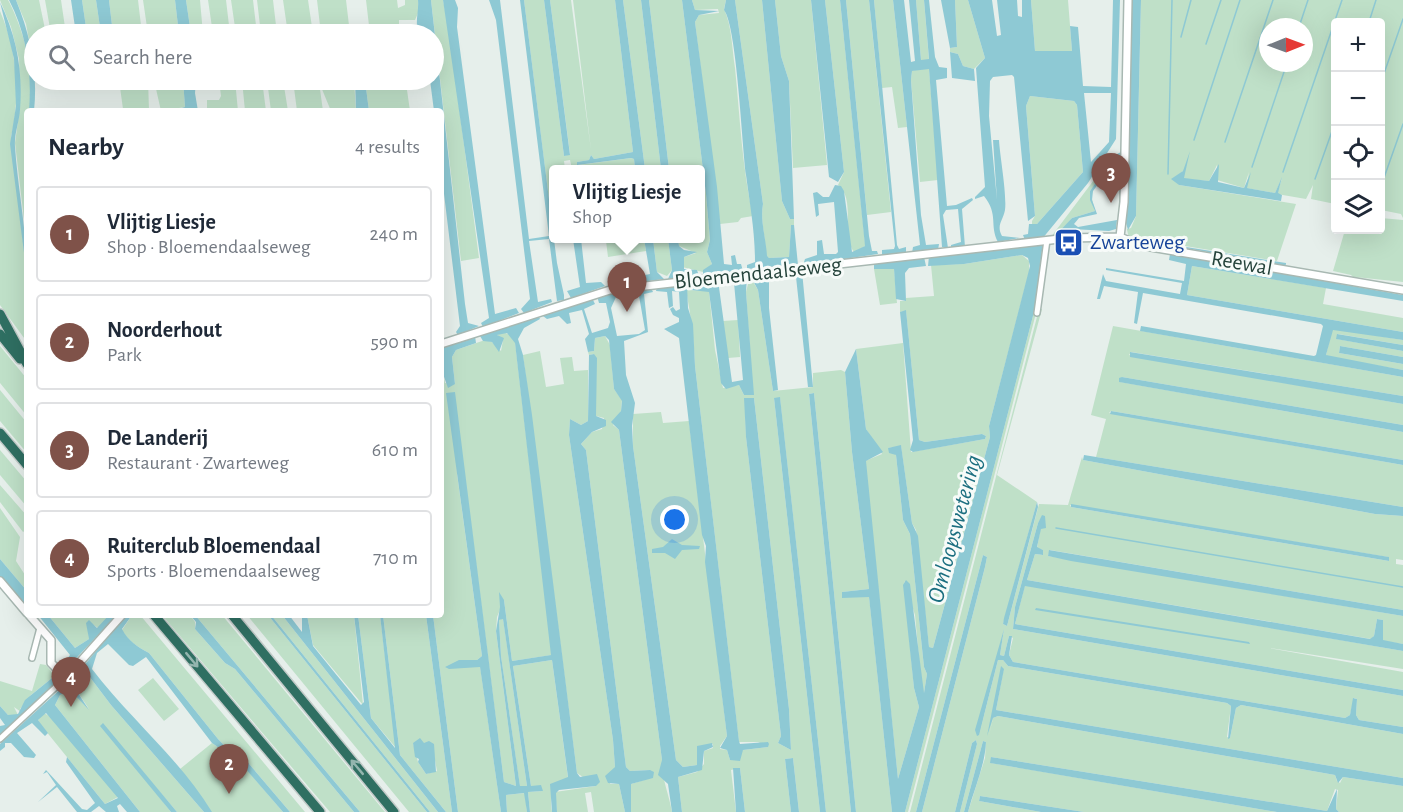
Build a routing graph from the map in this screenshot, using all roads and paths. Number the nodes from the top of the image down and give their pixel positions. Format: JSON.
{"nodes":[{"id":1,"x":1128,"y":0,"type":"edge"},
{"id":2,"x":1120,"y":237,"type":"junction"},
{"id":3,"x":1042,"y":241,"type":"junction"},
{"id":4,"x":1403,"y":290,"type":"edge"},
{"id":5,"x":1037,"y":313,"type":"dead end"},
{"id":6,"x":0,"y":314,"type":"edge"},
{"id":7,"x":0,"y":334,"type":"edge"},
{"id":8,"x":444,"y":343,"type":"edge"},
{"id":9,"x":24,"y":360,"type":"edge"},
{"id":10,"x":24,"y":362,"type":"edge"},
{"id":11,"x":0,"y":433,"type":"edge"},
{"id":12,"x":24,"y":461,"type":"edge"},
{"id":13,"x":0,"y":581,"type":"edge"},
{"id":14,"x":24,"y":609,"type":"edge"},
{"id":15,"x":31,"y":618,"type":"edge"},
{"id":16,"x":119,"y":618,"type":"edge"},
{"id":17,"x":157,"y":618,"type":"edge"},
{"id":18,"x":234,"y":618,"type":"edge"},
{"id":19,"x":40,"y":628,"type":"junction"},
{"id":20,"x":32,"y":658,"type":"dead end"},
{"id":21,"x":63,"y":675,"type":"junction"},
{"id":22,"x":0,"y":739,"type":"edge"},
{"id":23,"x":321,"y":812,"type":"edge"},
{"id":24,"x":394,"y":812,"type":"edge"}],
"edges":[{"from":1,"to":2,"type":"street"},
{"from":2,"to":3,"type":"street","name":"Reewal"},
{"from":2,"to":4,"type":"street","name":"Reewal"},
{"from":3,"to":5,"type":"street"},
{"from":3,"to":8,"type":"street","name":"Bloemendaalseweg"},
{"from":6,"to":9,"type":"highway"},
{"from":7,"to":10,"type":"highway"},
{"from":11,"to":12,"type":"highway"},
{"from":13,"to":14,"type":"street"},
{"from":15,"to":19,"type":"street"},
{"from":16,"to":21,"type":"street"},
{"from":17,"to":23,"type":"highway","one_way":true},
{"from":24,"to":18,"type":"highway","one_way":true},
{"from":19,"to":20,"type":"street"},
{"from":19,"to":21,"type":"street"},
{"from":21,"to":22,"type":"street"}]}
